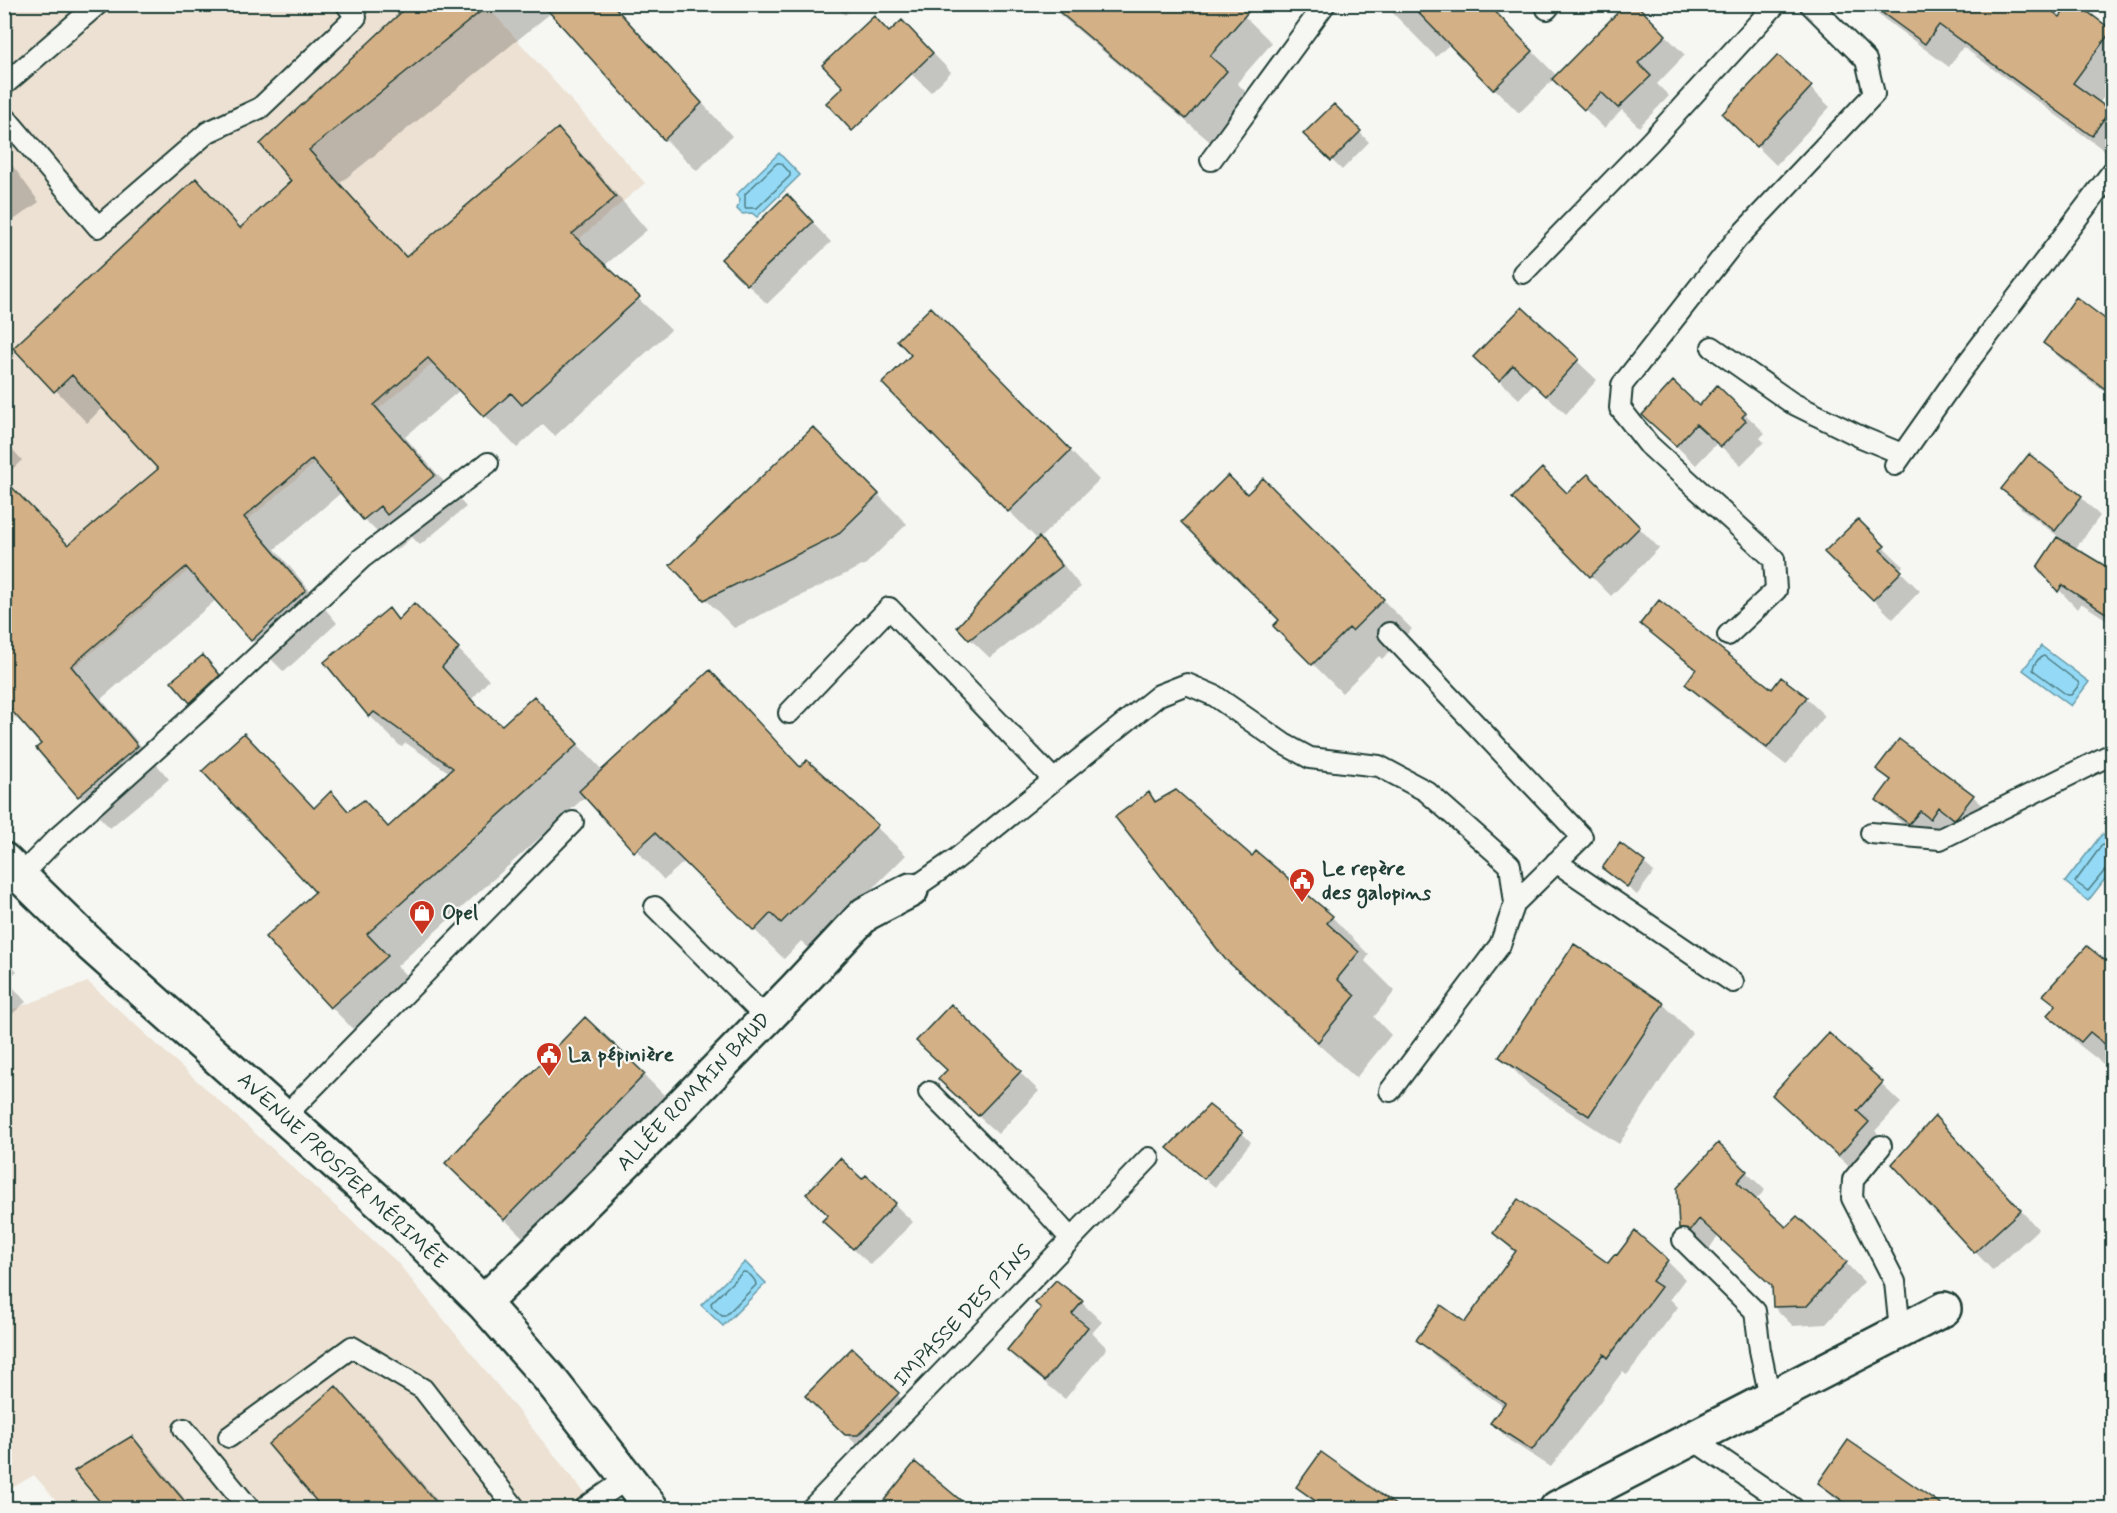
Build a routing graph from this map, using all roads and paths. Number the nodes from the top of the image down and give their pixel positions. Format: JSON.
{"nodes":[{"id":1,"x":98,"y":4,"type":"edge"},
{"id":2,"x":346,"y":4,"type":"edge"},
{"id":3,"x":1325,"y":4,"type":"edge"},
{"id":4,"x":1776,"y":4,"type":"edge"},
{"id":5,"x":1810,"y":4,"type":"edge"},
{"id":6,"x":4,"y":85,"type":"edge"},
{"id":7,"x":4,"y":116,"type":"edge"},
{"id":8,"x":1211,"y":160,"type":"dead end"},
{"id":9,"x":2112,"y":172,"type":"edge"},
{"id":10,"x":1523,"y":273,"type":"dead end"},
{"id":11,"x":1712,"y":347,"type":"dead end"},
{"id":12,"x":489,"y":463,"type":"dead end"},
{"id":13,"x":1389,"y":633,"type":"dead end"},
{"id":14,"x":1728,"y":635,"type":"dead end"},
{"id":15,"x":789,"y":713,"type":"dead end"},
{"id":16,"x":2112,"y":754,"type":"edge"},
{"id":17,"x":1053,"y":779,"type":"junction"},
{"id":18,"x":573,"y":822,"type":"dead end"},
{"id":19,"x":1871,"y":833,"type":"dead end"},
{"id":20,"x":1556,"y":862,"type":"junction"},
{"id":21,"x":12,"y":868,"type":"edge"},
{"id":22,"x":911,"y":890,"type":"joint"},
{"id":23,"x":1515,"y":903,"type":"junction"},
{"id":24,"x":655,"y":907,"type":"dead end"},
{"id":25,"x":1733,"y":982,"type":"dead end"},
{"id":26,"x":767,"y":1019,"type":"junction"},
{"id":27,"x":1390,"y":1091,"type":"dead end"},
{"id":28,"x":929,"y":1092,"type":"dead end"},
{"id":29,"x":285,"y":1116,"type":"junction"},
{"id":30,"x":1881,"y":1146,"type":"dead end"},
{"id":31,"x":1149,"y":1158,"type":"dead end"},
{"id":32,"x":1071,"y":1239,"type":"junction"},
{"id":33,"x":1683,"y":1240,"type":"dead end"},
{"id":34,"x":483,"y":1303,"type":"junction"},
{"id":35,"x":1944,"y":1309,"type":"dead end"},
{"id":36,"x":1900,"y":1331,"type":"junction"},
{"id":37,"x":1770,"y":1398,"type":"junction"},
{"id":38,"x":184,"y":1429,"type":"dead end"},
{"id":39,"x":229,"y":1437,"type":"dead end"},
{"id":40,"x":1692,"y":1439,"type":"junction"},
{"id":41,"x":628,"y":1478,"type":"junction"},
{"id":42,"x":249,"y":1509,"type":"edge"},
{"id":43,"x":515,"y":1509,"type":"edge"},
{"id":44,"x":585,"y":1509,"type":"edge"},
{"id":45,"x":651,"y":1509,"type":"edge"},
{"id":46,"x":812,"y":1509,"type":"edge"},
{"id":47,"x":1557,"y":1509,"type":"edge"},
{"id":48,"x":1793,"y":1509,"type":"edge"}],
"edges":[{"from":1,"to":6,"type":"lane"},
{"from":2,"to":7,"type":"lane"},
{"from":3,"to":8,"type":"lane"},
{"from":4,"to":10,"type":"lane"},
{"from":5,"to":14,"type":"lane"},
{"from":9,"to":11,"type":"lane"},
{"from":12,"to":21,"type":"lane"},
{"from":13,"to":20,"type":"lane"},
{"from":15,"to":17,"type":"lane"},
{"from":16,"to":19,"type":"lane"},
{"from":17,"to":22,"type":"lane"},
{"from":17,"to":23,"type":"lane"},
{"from":18,"to":29,"type":"lane"},
{"from":20,"to":23,"type":"lane"},
{"from":20,"to":25,"type":"lane"},
{"from":21,"to":29,"type":"street","name":"AVENUE PROSPER MÉRIMÉE"},
{"from":22,"to":26,"type":"street","name":"ALLÉE ROMAIN BAUD"},
{"from":23,"to":27,"type":"lane"},
{"from":24,"to":26,"type":"lane"},
{"from":26,"to":34,"type":"street","name":"ALLÉE ROMAIN BAUD"},
{"from":28,"to":32,"type":"lane"},
{"from":29,"to":34,"type":"street","name":"AVENUE PROSPER MÉRIMÉE"},
{"from":30,"to":36,"type":"lane"},
{"from":31,"to":32,"type":"lane","name":"IMPASSE DES PINS"},
{"from":32,"to":46,"type":"lane","name":"IMPASSE DES PINS"},
{"from":33,"to":37,"type":"lane"},
{"from":34,"to":41,"type":"street","name":"AVENUE PROSPER MÉRIMÉE"},
{"from":35,"to":36,"type":"street"},
{"from":36,"to":37,"type":"street"},
{"from":37,"to":40,"type":"street"},
{"from":38,"to":42,"type":"lane"},
{"from":39,"to":43,"type":"lane"},
{"from":40,"to":47,"type":"street"},
{"from":40,"to":48,"type":"lane"},
{"from":41,"to":44,"type":"lane"},
{"from":41,"to":45,"type":"street","name":"AVENUE PROSPER MÉRIMÉE"}]}
